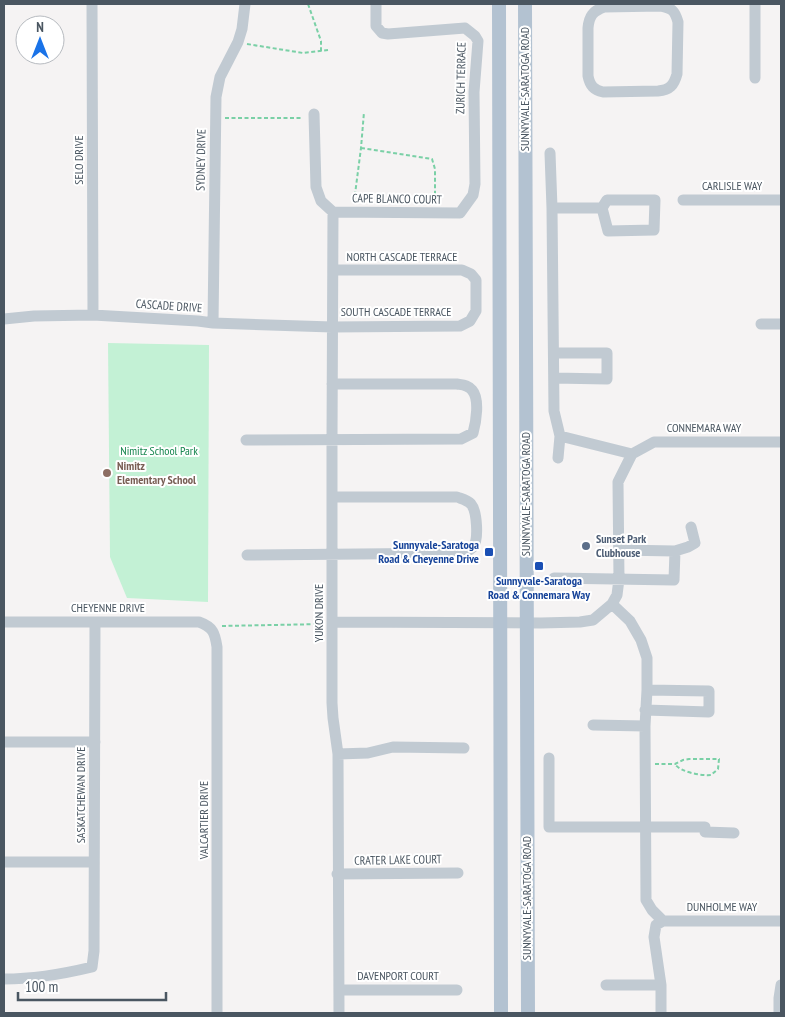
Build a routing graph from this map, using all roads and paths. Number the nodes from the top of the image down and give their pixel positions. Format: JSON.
{"nodes":[{"id":1,"x":92,"y":4,"type":"edge"},
{"id":2,"x":245,"y":4,"type":"edge"},
{"id":3,"x":308,"y":4,"type":"edge"},
{"id":4,"x":376,"y":4,"type":"edge"},
{"id":5,"x":499,"y":4,"type":"edge"},
{"id":6,"x":525,"y":4,"type":"edge"},
{"id":7,"x":755,"y":4,"type":"edge"},
{"id":8,"x":674,"y":7,"type":"edge"},
{"id":9,"x":238,"y":42,"type":"junction"},
{"id":10,"x":328,"y":50,"type":"dead end"},
{"id":11,"x":321,"y":51,"type":"junction"},
{"id":12,"x":755,"y":78,"type":"dead end"},
{"id":13,"x":364,"y":112,"type":"dead end"},
{"id":14,"x":314,"y":116,"type":"joint"},
{"id":15,"x":216,"y":118,"type":"junction"},
{"id":16,"x":362,"y":148,"type":"junction"},
{"id":17,"x":550,"y":154,"type":"dead end"},
{"id":18,"x":683,"y":200,"type":"dead end"},
{"id":19,"x":781,"y":200,"type":"edge"},
{"id":20,"x":552,"y":208,"type":"junction"},
{"id":21,"x":602,"y":208,"type":"junction"},
{"id":22,"x":333,"y":212,"type":"junction"},
{"id":23,"x":352,"y":212,"type":"junction"},
{"id":24,"x":435,"y":213,"type":"junction"},
{"id":25,"x":460,"y":213,"type":"joint"},
{"id":26,"x":333,"y":270,"type":"junction"},
{"id":27,"x":471,"y":274,"type":"joint"},
{"id":28,"x":93,"y":315,"type":"junction"},
{"id":29,"x":4,"y":319,"type":"edge"},
{"id":30,"x":213,"y":323,"type":"junction"},
{"id":31,"x":761,"y":324,"type":"dead end"},
{"id":32,"x":781,"y":324,"type":"edge"},
{"id":33,"x":332,"y":327,"type":"junction"},
{"id":34,"x":554,"y":353,"type":"junction"},
{"id":35,"x":554,"y":378,"type":"junction"},
{"id":36,"x":332,"y":384,"type":"junction"},
{"id":37,"x":560,"y":436,"type":"junction"},
{"id":38,"x":246,"y":440,"type":"dead end"},
{"id":39,"x":332,"y":440,"type":"junction"},
{"id":40,"x":781,"y":442,"type":"edge"},
{"id":41,"x":632,"y":454,"type":"junction"},
{"id":42,"x":558,"y":458,"type":"dead end"},
{"id":43,"x":332,"y":497,"type":"junction"},
{"id":44,"x":691,"y":527,"type":"dead end"},
{"id":45,"x":619,"y":550,"type":"junction"},
{"id":46,"x":675,"y":551,"type":"junction"},
{"id":47,"x":332,"y":554,"type":"junction"},
{"id":48,"x":247,"y":555,"type":"dead end"},
{"id":49,"x":554,"y":578,"type":"dead end"},
{"id":50,"x":619,"y":579,"type":"junction"},
{"id":51,"x":612,"y":604,"type":"junction"},
{"id":52,"x":4,"y":622,"type":"edge"},
{"id":53,"x":95,"y":622,"type":"junction"},
{"id":54,"x":332,"y":622,"type":"junction"},
{"id":55,"x":500,"y":623,"type":"junction"},
{"id":56,"x":526,"y":623,"type":"junction"},
{"id":57,"x":210,"y":628,"type":"junction"},
{"id":58,"x":647,"y":690,"type":"junction"},
{"id":59,"x":645,"y":710,"type":"junction"},
{"id":60,"x":593,"y":725,"type":"dead end"},
{"id":61,"x":644,"y":726,"type":"junction"},
{"id":62,"x":4,"y":742,"type":"edge"},
{"id":63,"x":95,"y":742,"type":"junction"},
{"id":64,"x":464,"y":748,"type":"dead end"},
{"id":65,"x":338,"y":754,"type":"junction"},
{"id":66,"x":549,"y":758,"type":"dead end"},
{"id":67,"x":645,"y":764,"type":"junction"},
{"id":68,"x":675,"y":764,"type":"junction"},
{"id":69,"x":646,"y":827,"type":"junction"},
{"id":70,"x":734,"y":833,"type":"dead end"},
{"id":71,"x":4,"y":862,"type":"edge"},
{"id":72,"x":94,"y":862,"type":"junction"},
{"id":73,"x":458,"y":873,"type":"dead end"},
{"id":74,"x":338,"y":874,"type":"junction"},
{"id":75,"x":663,"y":921,"type":"junction"},
{"id":76,"x":781,"y":921,"type":"edge"},
{"id":77,"x":4,"y":979,"type":"edge"},
{"id":78,"x":606,"y":985,"type":"dead end"},
{"id":79,"x":661,"y":985,"type":"junction"},
{"id":80,"x":781,"y":985,"type":"edge"},
{"id":81,"x":339,"y":990,"type":"junction"},
{"id":82,"x":457,"y":990,"type":"dead end"},
{"id":83,"x":217,"y":1013,"type":"edge"},
{"id":84,"x":339,"y":1013,"type":"edge"},
{"id":85,"x":501,"y":1013,"type":"edge"},
{"id":86,"x":528,"y":1013,"type":"edge"},
{"id":87,"x":661,"y":1013,"type":"edge"},
{"id":88,"x":779,"y":1013,"type":"edge"}],
"edges":[{"from":1,"to":28,"type":"street","name":"SELO DRIVE"},
{"from":2,"to":9,"type":"street","name":"SYDNEY DRIVE"},
{"from":3,"to":11,"type":"path"},
{"from":4,"to":25,"type":"street","name":"ZURICH TERRACE"},
{"from":5,"to":55,"type":"main road","name":"SUNNYVALE-SARATOGA ROAD"},
{"from":6,"to":56,"type":"main road","name":"SUNNYVALE-SARATOGA ROAD"},
{"from":7,"to":12,"type":"street"},
{"from":8,"to":8,"type":"street"},
{"from":9,"to":11,"type":"path"},
{"from":9,"to":15,"type":"street","name":"SYDNEY DRIVE"},
{"from":10,"to":11,"type":"path"},
{"from":13,"to":16,"type":"path"},
{"from":14,"to":15,"type":"path"},
{"from":14,"to":22,"type":"street"},
{"from":15,"to":30,"type":"street","name":"SYDNEY DRIVE"},
{"from":16,"to":23,"type":"path"},
{"from":16,"to":24,"type":"path"},
{"from":17,"to":20,"type":"street"},
{"from":18,"to":19,"type":"street","name":"CARLISLE WAY"},
{"from":20,"to":21,"type":"street"},
{"from":20,"to":34,"type":"street"},
{"from":21,"to":21,"type":"street"},
{"from":22,"to":23,"type":"street","name":"CAPE BLANCO COURT"},
{"from":22,"to":26,"type":"street","name":"YUKON DRIVE"},
{"from":23,"to":24,"type":"street","name":"CAPE BLANCO COURT"},
{"from":24,"to":25,"type":"street","name":"CAPE BLANCO COURT"},
{"from":26,"to":27,"type":"street","name":"NORTH CASCADE TERRACE"},
{"from":26,"to":33,"type":"street","name":"YUKON DRIVE"},
{"from":27,"to":33,"type":"street","name":"SOUTH CASCADE TERRACE"},
{"from":28,"to":29,"type":"street","name":"CASCADE DRIVE"},
{"from":28,"to":30,"type":"street","name":"CASCADE DRIVE"},
{"from":30,"to":33,"type":"street","name":"CASCADE DRIVE"},
{"from":31,"to":32,"type":"street"},
{"from":33,"to":36,"type":"street","name":"YUKON DRIVE"},
{"from":34,"to":35,"type":"street"},
{"from":34,"to":35,"type":"street"},
{"from":35,"to":37,"type":"street"},
{"from":36,"to":39,"type":"street","name":"YUKON DRIVE"},
{"from":36,"to":39,"type":"street"},
{"from":37,"to":41,"type":"street"},
{"from":37,"to":42,"type":"street"},
{"from":38,"to":39,"type":"street"},
{"from":39,"to":43,"type":"street","name":"YUKON DRIVE"},
{"from":40,"to":41,"type":"street","name":"CONNEMARA WAY"},
{"from":41,"to":45,"type":"street"},
{"from":43,"to":47,"type":"street","name":"YUKON DRIVE"},
{"from":43,"to":47,"type":"street"},
{"from":44,"to":46,"type":"street"},
{"from":45,"to":46,"type":"street"},
{"from":45,"to":50,"type":"street"},
{"from":46,"to":50,"type":"street"},
{"from":47,"to":48,"type":"street"},
{"from":47,"to":54,"type":"street","name":"YUKON DRIVE"},
{"from":49,"to":50,"type":"street"},
{"from":50,"to":51,"type":"street"},
{"from":51,"to":56,"type":"street"},
{"from":51,"to":58,"type":"street"},
{"from":52,"to":53,"type":"street","name":"CHEYENNE DRIVE"},
{"from":53,"to":57,"type":"street","name":"CHEYENNE DRIVE"},
{"from":53,"to":63,"type":"street","name":"SASKATCHEWAN DRIVE"},
{"from":54,"to":55,"type":"street"},
{"from":54,"to":57,"type":"path"},
{"from":54,"to":65,"type":"street","name":"YUKON DRIVE"},
{"from":55,"to":56,"type":"street"},
{"from":55,"to":85,"type":"main road","name":"SUNNYVALE-SARATOGA ROAD"},
{"from":56,"to":86,"type":"main road","name":"SUNNYVALE-SARATOGA ROAD"},
{"from":57,"to":83,"type":"street","name":"VALCARTIER DRIVE"},
{"from":58,"to":59,"type":"street"},
{"from":58,"to":59,"type":"street"},
{"from":59,"to":61,"type":"street"},
{"from":60,"to":61,"type":"street"},
{"from":61,"to":67,"type":"street"},
{"from":62,"to":63,"type":"street"},
{"from":63,"to":72,"type":"street","name":"SASKATCHEWAN DRIVE"},
{"from":64,"to":65,"type":"street"},
{"from":65,"to":74,"type":"street","name":"YUKON DRIVE"},
{"from":66,"to":69,"type":"street"},
{"from":67,"to":68,"type":"path"},
{"from":67,"to":69,"type":"street"},
{"from":68,"to":68,"type":"path"},
{"from":69,"to":70,"type":"street"},
{"from":69,"to":75,"type":"street"},
{"from":71,"to":72,"type":"street"},
{"from":72,"to":77,"type":"street","name":"SASKATCHEWAN DRIVE"},
{"from":73,"to":74,"type":"street","name":"CRATER LAKE COURT"},
{"from":74,"to":81,"type":"street","name":"YUKON DRIVE"},
{"from":75,"to":76,"type":"street","name":"DUNHOLME WAY"},
{"from":75,"to":79,"type":"street"},
{"from":78,"to":79,"type":"street"},
{"from":79,"to":87,"type":"street"},
{"from":80,"to":88,"type":"street"},
{"from":81,"to":82,"type":"street","name":"DAVENPORT COURT"},
{"from":81,"to":84,"type":"street","name":"YUKON DRIVE"}]}
